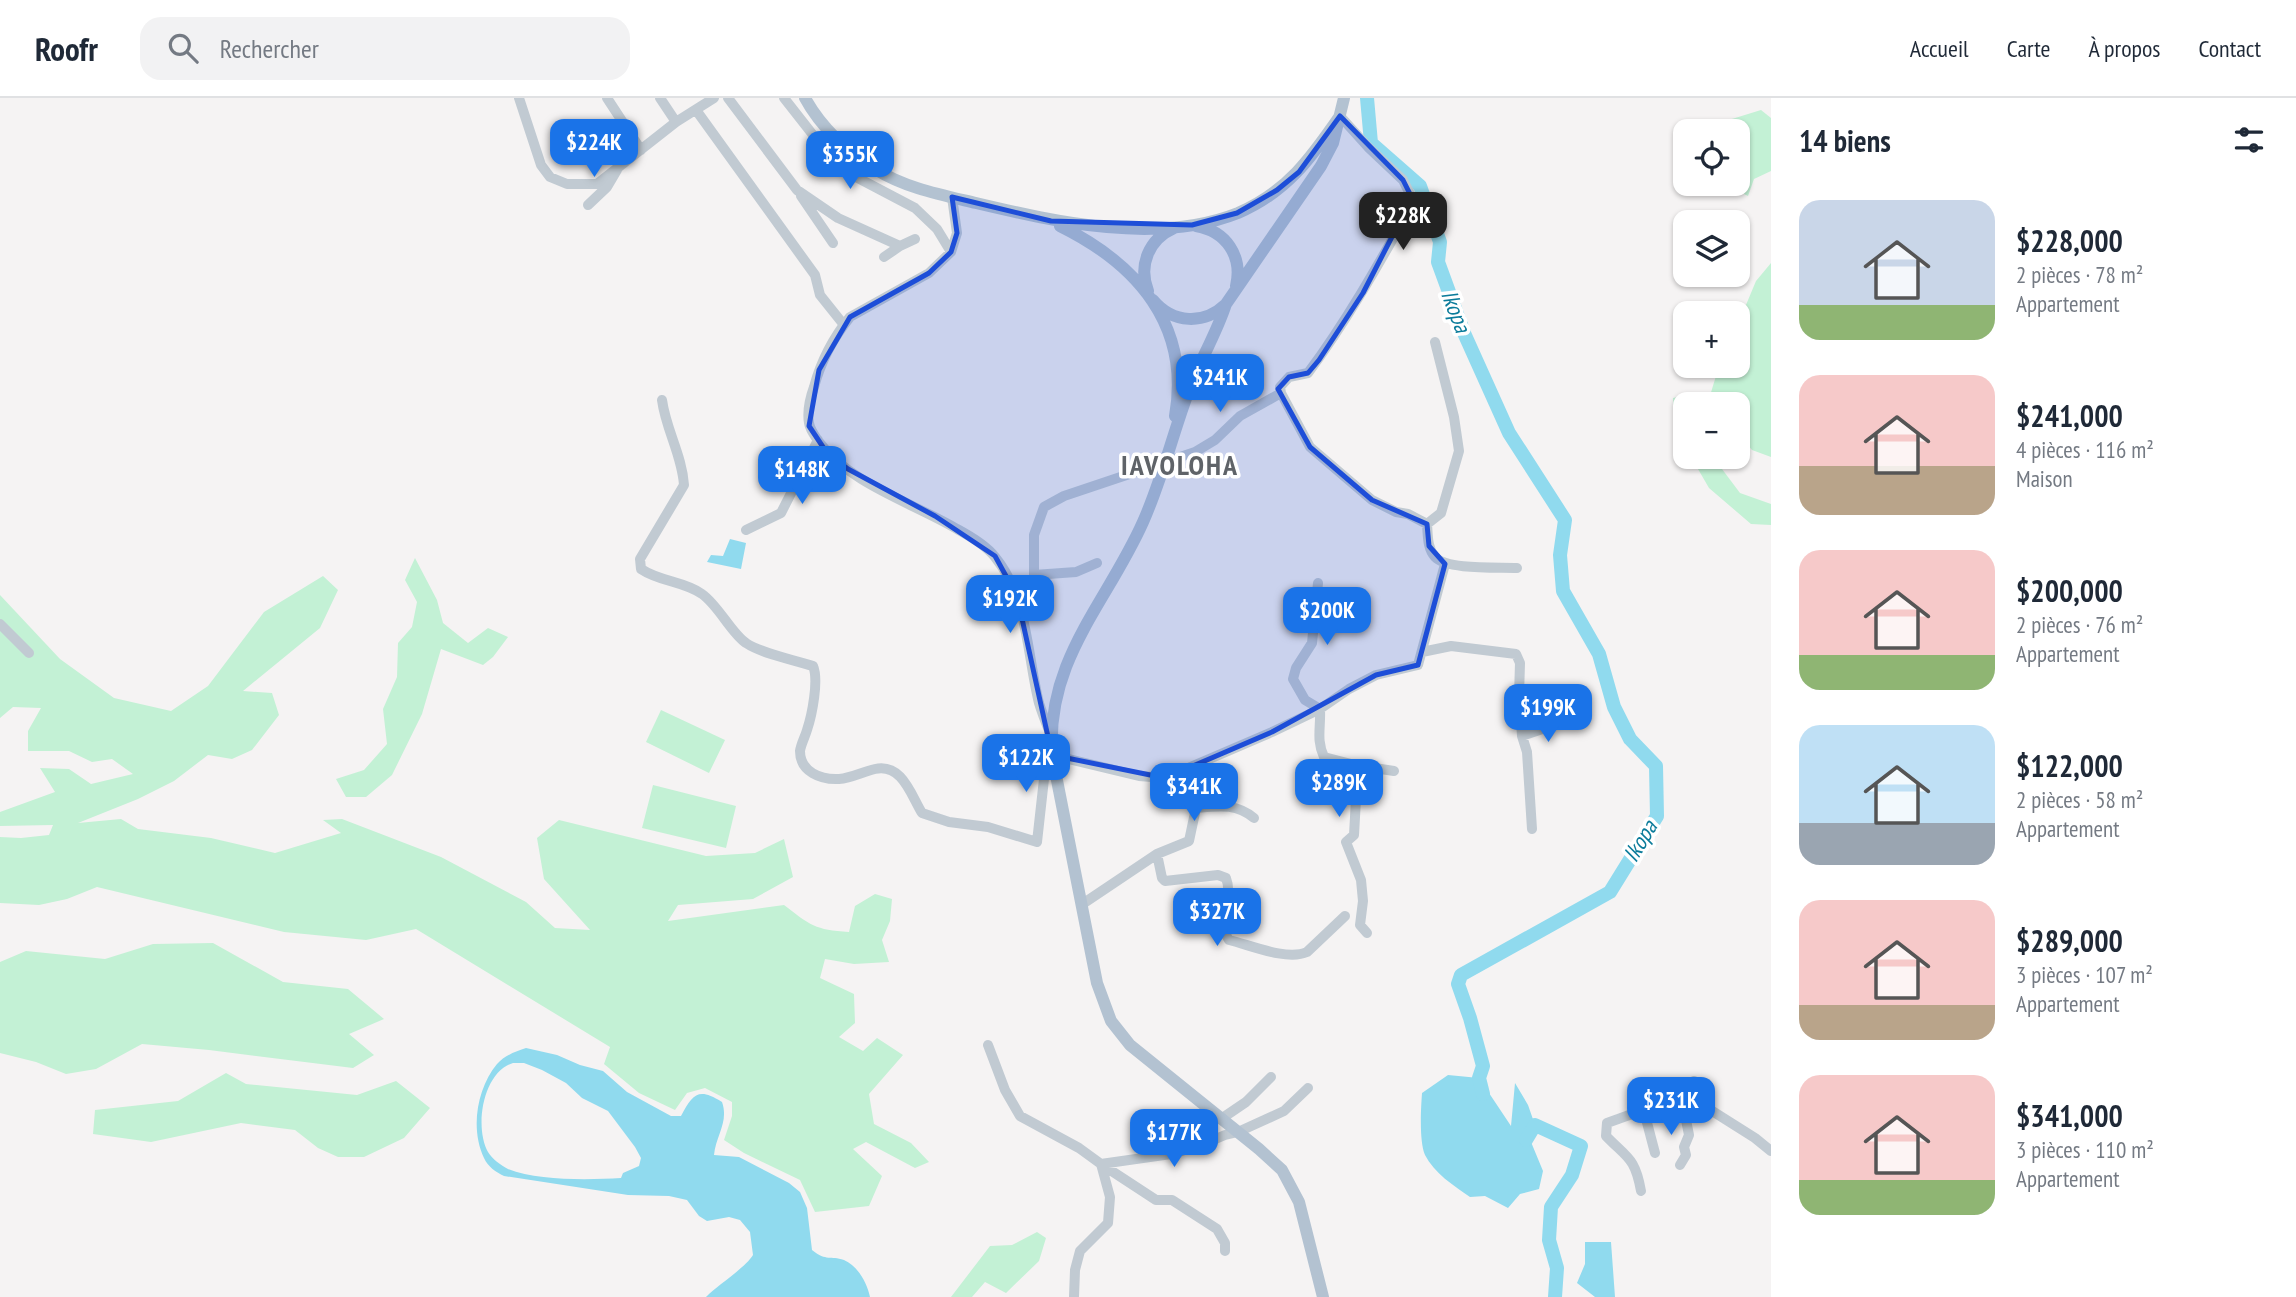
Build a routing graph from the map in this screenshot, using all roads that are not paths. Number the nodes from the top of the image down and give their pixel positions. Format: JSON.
{"nodes":[{"id":1,"x":519,"y":98,"type":"edge"},
{"id":2,"x":607,"y":98,"type":"edge"},
{"id":3,"x":660,"y":98,"type":"edge"},
{"id":4,"x":714,"y":98,"type":"edge"},
{"id":5,"x":728,"y":98,"type":"edge"},
{"id":6,"x":784,"y":98,"type":"edge"},
{"id":7,"x":805,"y":98,"type":"edge"},
{"id":8,"x":1344,"y":98,"type":"edge"},
{"id":9,"x":696,"y":110,"type":"junction"},
{"id":10,"x":1340,"y":116,"type":"junction"},
{"id":11,"x":676,"y":122,"type":"junction"},
{"id":12,"x":641,"y":150,"type":"junction"},
{"id":13,"x":619,"y":167,"type":"junction"},
{"id":14,"x":797,"y":190,"type":"junction"},
{"id":15,"x":951,"y":197,"type":"junction"},
{"id":16,"x":588,"y":205,"type":"dead end"},
{"id":17,"x":1051,"y":221,"type":"junction"},
{"id":18,"x":1192,"y":225,"type":"junction"},
{"id":19,"x":1176,"y":228,"type":"junction"},
{"id":20,"x":915,"y":239,"type":"dead end"},
{"id":21,"x":833,"y":243,"type":"dead end"},
{"id":22,"x":900,"y":246,"type":"junction"},
{"id":23,"x":951,"y":252,"type":"junction"},
{"id":24,"x":884,"y":257,"type":"dead end"},
{"id":25,"x":1151,"y":297,"type":"junction"},
{"id":26,"x":1230,"y":299,"type":"junction"},
{"id":27,"x":844,"y":325,"type":"junction"},
{"id":28,"x":1435,"y":342,"type":"dead end"},
{"id":29,"x":1281,"y":393,"type":"junction"},
{"id":30,"x":662,"y":400,"type":"dead end"},
{"id":31,"x":818,"y":440,"type":"junction"},
{"id":32,"x":1167,"y":456,"type":"junction"},
{"id":33,"x":1426,"y":524,"type":"junction"},
{"id":34,"x":746,"y":530,"type":"dead end"},
{"id":35,"x":1097,"y":563,"type":"dead end"},
{"id":36,"x":1445,"y":564,"type":"junction"},
{"id":37,"x":1517,"y":568,"type":"dead end"},
{"id":38,"x":1034,"y":575,"type":"junction"},
{"id":39,"x":1318,"y":583,"type":"dead end"},
{"id":40,"x":1022,"y":619,"type":"junction"},
{"id":41,"x":0,"y":624,"type":"edge"},
{"id":42,"x":1422,"y":652,"type":"junction"},
{"id":43,"x":29,"y":653,"type":"dead end"},
{"id":44,"x":1320,"y":709,"type":"junction"},
{"id":45,"x":1563,"y":722,"type":"dead end"},
{"id":46,"x":1050,"y":734,"type":"junction"},
{"id":47,"x":1522,"y":736,"type":"junction"},
{"id":48,"x":1052,"y":755,"type":"junction"},
{"id":49,"x":1355,"y":765,"type":"junction"},
{"id":50,"x":1394,"y":771,"type":"dead end"},
{"id":51,"x":1165,"y":778,"type":"junction"},
{"id":52,"x":1196,"y":808,"type":"junction"},
{"id":53,"x":1254,"y":818,"type":"dead end"},
{"id":54,"x":1532,"y":829,"type":"dead end"},
{"id":55,"x":1157,"y":854,"type":"junction"},
{"id":56,"x":1081,"y":905,"type":"junction"},
{"id":57,"x":1345,"y":916,"type":"dead end"},
{"id":58,"x":1367,"y":933,"type":"dead end"},
{"id":59,"x":988,"y":1045,"type":"dead end"},
{"id":60,"x":1271,"y":1077,"type":"dead end"},
{"id":61,"x":1694,"y":1081,"type":"dead end"},
{"id":62,"x":1308,"y":1088,"type":"dead end"},
{"id":63,"x":1698,"y":1102,"type":"junction"},
{"id":64,"x":1645,"y":1115,"type":"junction"},
{"id":65,"x":1685,"y":1115,"type":"junction"},
{"id":66,"x":1221,"y":1119,"type":"junction"},
{"id":67,"x":1238,"y":1132,"type":"junction"},
{"id":68,"x":1771,"y":1151,"type":"edge"},
{"id":69,"x":1655,"y":1153,"type":"dead end"},
{"id":70,"x":1101,"y":1164,"type":"junction"},
{"id":71,"x":1680,"y":1165,"type":"dead end"},
{"id":72,"x":1641,"y":1191,"type":"dead end"},
{"id":73,"x":1226,"y":1251,"type":"dead end"},
{"id":74,"x":1074,"y":1297,"type":"edge"},
{"id":75,"x":1323,"y":1297,"type":"edge"}],
"edges":[{"from":1,"to":13,"type":"street"},
{"from":2,"to":12,"type":"street"},
{"from":3,"to":11,"type":"street"},
{"from":4,"to":9,"type":"street"},
{"from":5,"to":14,"type":"street"},
{"from":6,"to":23,"type":"street"},
{"from":7,"to":15,"type":"main road"},
{"from":8,"to":10,"type":"main road"},
{"from":9,"to":11,"type":"street"},
{"from":9,"to":27,"type":"street"},
{"from":10,"to":18,"type":"main road"},
{"from":10,"to":26,"type":"main road"},
{"from":10,"to":29,"type":"street"},
{"from":11,"to":12,"type":"street"},
{"from":12,"to":13,"type":"street"},
{"from":13,"to":16,"type":"street"},
{"from":14,"to":21,"type":"street"},
{"from":14,"to":22,"type":"street"},
{"from":15,"to":17,"type":"main road"},
{"from":15,"to":23,"type":"street"},
{"from":17,"to":19,"type":"main road"},
{"from":17,"to":25,"type":"main road"},
{"from":18,"to":19,"type":"main road"},
{"from":18,"to":26,"type":"main road"},
{"from":19,"to":25,"type":"main road"},
{"from":20,"to":22,"type":"street"},
{"from":22,"to":24,"type":"street"},
{"from":23,"to":27,"type":"street"},
{"from":25,"to":26,"type":"main road"},
{"from":25,"to":32,"type":"main road"},
{"from":26,"to":32,"type":"main road"},
{"from":27,"to":31,"type":"street"},
{"from":28,"to":33,"type":"street"},
{"from":29,"to":32,"type":"street"},
{"from":29,"to":33,"type":"street"},
{"from":30,"to":48,"type":"street"},
{"from":31,"to":34,"type":"street"},
{"from":31,"to":40,"type":"street"},
{"from":32,"to":38,"type":"street"},
{"from":32,"to":46,"type":"main road"},
{"from":33,"to":36,"type":"street"},
{"from":35,"to":38,"type":"street"},
{"from":36,"to":37,"type":"street"},
{"from":36,"to":42,"type":"street"},
{"from":38,"to":40,"type":"street"},
{"from":39,"to":44,"type":"street"},
{"from":40,"to":46,"type":"street"},
{"from":41,"to":43,"type":"street"},
{"from":42,"to":44,"type":"street"},
{"from":42,"to":47,"type":"street"},
{"from":44,"to":49,"type":"street"},
{"from":44,"to":51,"type":"street"},
{"from":45,"to":47,"type":"street"},
{"from":46,"to":48,"type":"main road"},
{"from":47,"to":54,"type":"street"},
{"from":48,"to":51,"type":"street"},
{"from":48,"to":56,"type":"main road"},
{"from":49,"to":50,"type":"street"},
{"from":49,"to":58,"type":"street"},
{"from":51,"to":52,"type":"street"},
{"from":52,"to":53,"type":"street"},
{"from":52,"to":55,"type":"street"},
{"from":55,"to":56,"type":"street"},
{"from":55,"to":57,"type":"street"},
{"from":56,"to":66,"type":"main road"},
{"from":59,"to":70,"type":"street"},
{"from":60,"to":66,"type":"street"},
{"from":61,"to":63,"type":"street"},
{"from":62,"to":67,"type":"street"},
{"from":63,"to":65,"type":"street"},
{"from":63,"to":68,"type":"street"},
{"from":64,"to":65,"type":"street"},
{"from":64,"to":69,"type":"street"},
{"from":64,"to":72,"type":"street"},
{"from":65,"to":71,"type":"street"},
{"from":66,"to":67,"type":"main road"},
{"from":67,"to":70,"type":"street"},
{"from":67,"to":75,"type":"main road"},
{"from":70,"to":73,"type":"street"},
{"from":70,"to":74,"type":"street"}]}
